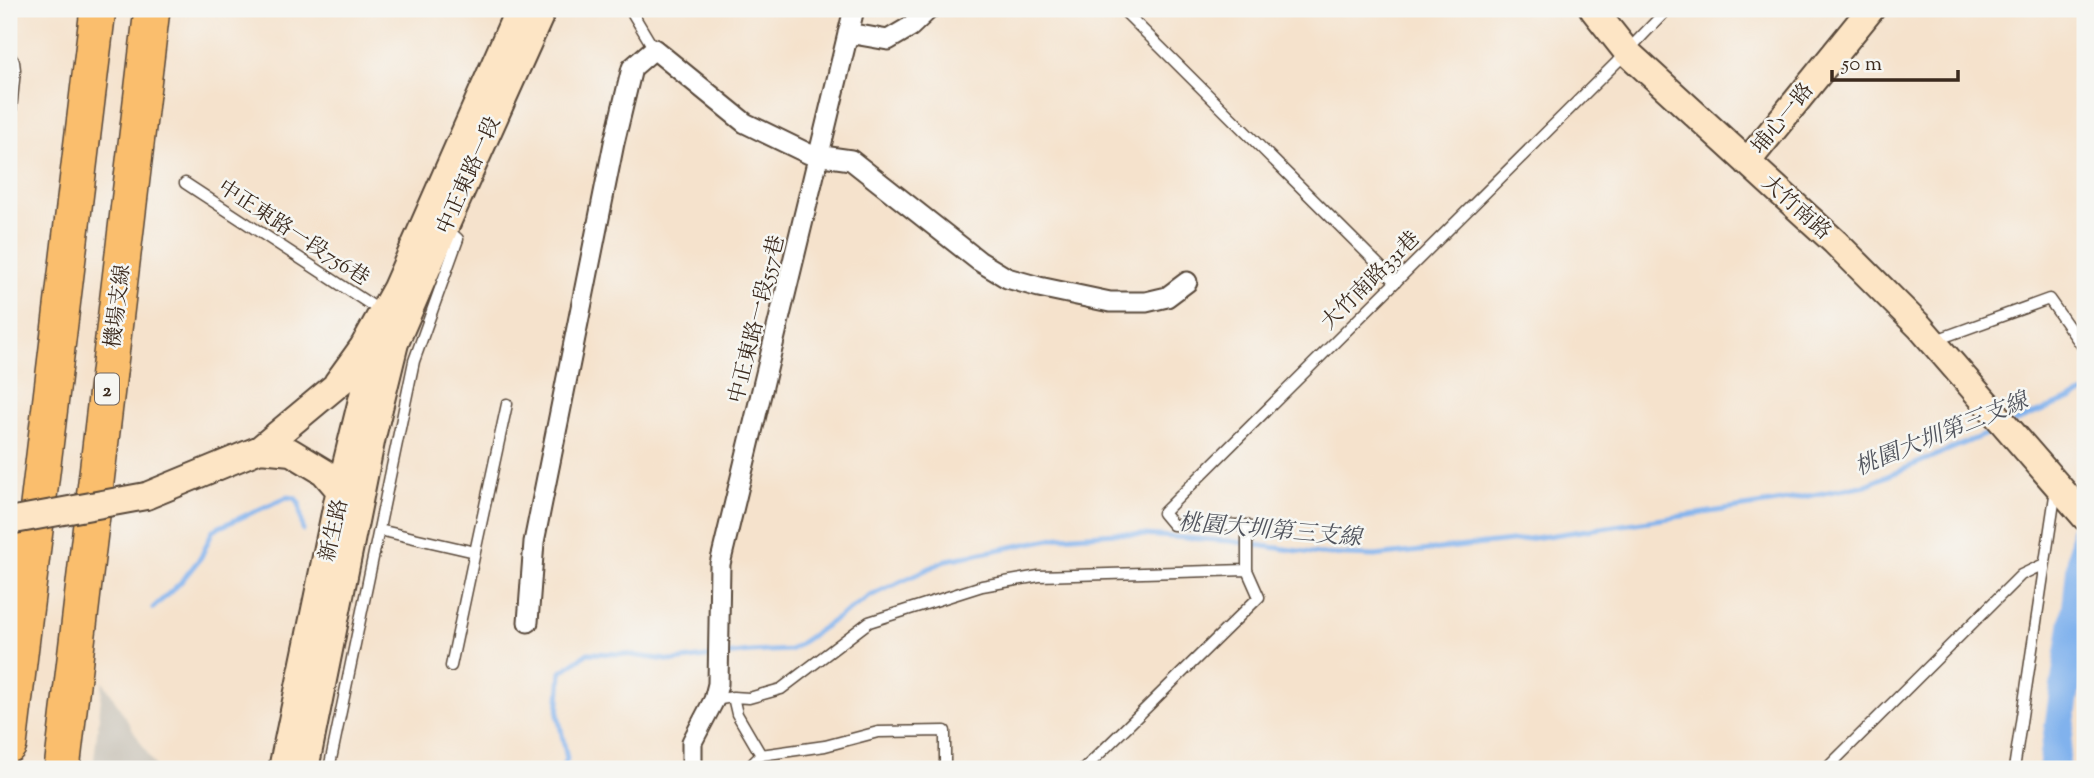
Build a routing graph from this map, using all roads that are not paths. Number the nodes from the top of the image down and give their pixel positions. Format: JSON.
{"nodes":[{"id":1,"x":98,"y":9,"type":"edge"},
{"id":2,"x":152,"y":9,"type":"edge"},
{"id":3,"x":519,"y":9,"type":"edge"},
{"id":4,"x":543,"y":9,"type":"edge"},
{"id":5,"x":630,"y":9,"type":"edge"},
{"id":6,"x":854,"y":9,"type":"edge"},
{"id":7,"x":929,"y":9,"type":"edge"},
{"id":8,"x":1122,"y":9,"type":"edge"},
{"id":9,"x":1593,"y":9,"type":"edge"},
{"id":10,"x":1663,"y":9,"type":"edge"},
{"id":11,"x":1871,"y":9,"type":"edge"},
{"id":12,"x":848,"y":33,"type":"junction"},
{"id":13,"x":654,"y":49,"type":"junction"},
{"id":14,"x":1627,"y":52,"type":"junction"},
{"id":15,"x":9,"y":55,"type":"edge"},
{"id":16,"x":9,"y":130,"type":"edge"},
{"id":17,"x":818,"y":155,"type":"junction"},
{"id":18,"x":1747,"y":162,"type":"junction"},
{"id":19,"x":185,"y":183,"type":"dead end"},
{"id":20,"x":436,"y":223,"type":"junction"},
{"id":21,"x":1186,"y":282,"type":"dead end"},
{"id":22,"x":1396,"y":282,"type":"junction"},
{"id":23,"x":382,"y":313,"type":"junction"},
{"id":24,"x":1933,"y":341,"type":"junction"},
{"id":25,"x":395,"y":343,"type":"junction"},
{"id":26,"x":2085,"y":350,"type":"edge"},
{"id":27,"x":372,"y":359,"type":"junction"},
{"id":28,"x":337,"y":383,"type":"junction"},
{"id":29,"x":507,"y":404,"type":"dead end"},
{"id":30,"x":260,"y":449,"type":"junction"},
{"id":31,"x":2060,"y":487,"type":"junction"},
{"id":32,"x":340,"y":489,"type":"junction"},
{"id":33,"x":356,"y":512,"type":"junction"},
{"id":34,"x":2085,"y":517,"type":"edge"},
{"id":35,"x":9,"y":521,"type":"edge"},
{"id":36,"x":379,"y":530,"type":"junction"},
{"id":37,"x":475,"y":552,"type":"junction"},
{"id":38,"x":2044,"y":564,"type":"junction"},
{"id":39,"x":1247,"y":570,"type":"junction"},
{"id":40,"x":528,"y":622,"type":"dead end"},
{"id":41,"x":451,"y":666,"type":"dead end"},
{"id":42,"x":721,"y":694,"type":"junction"},
{"id":43,"x":9,"y":745,"type":"edge"},
{"id":44,"x":761,"y":755,"type":"junction"},
{"id":45,"x":945,"y":768,"type":"edge"},
{"id":46,"x":62,"y":769,"type":"edge"},
{"id":47,"x":282,"y":769,"type":"edge"},
{"id":48,"x":305,"y":769,"type":"edge"},
{"id":49,"x":329,"y":769,"type":"edge"},
{"id":50,"x":692,"y":769,"type":"edge"},
{"id":51,"x":747,"y":769,"type":"edge"},
{"id":52,"x":1084,"y":769,"type":"edge"},
{"id":53,"x":1826,"y":769,"type":"edge"},
{"id":54,"x":2014,"y":769,"type":"edge"}],
"edges":[{"from":1,"to":43,"type":"highway"},
{"from":2,"to":46,"type":"highway","name":"機場支線","number":"2"},
{"from":3,"to":20,"type":"main road","name":"中正東路一段"},
{"from":4,"to":20,"type":"main road","name":"中正東路一段"},
{"from":5,"to":13,"type":"lane"},
{"from":6,"to":12,"type":"street","name":"中正東路一段557巷"},
{"from":7,"to":12,"type":"street"},
{"from":8,"to":22,"type":"lane"},
{"from":9,"to":14,"type":"main road","name":"大竹南路"},
{"from":10,"to":14,"type":"lane","name":"大竹南路331巷"},
{"from":11,"to":18,"type":"main road","name":"埔心一路"},
{"from":12,"to":17,"type":"street","name":"中正東路一段557巷"},
{"from":13,"to":17,"type":"street"},
{"from":13,"to":40,"type":"street"},
{"from":14,"to":18,"type":"main road","name":"大竹南路"},
{"from":14,"to":22,"type":"lane","name":"大竹南路331巷"},
{"from":15,"to":16,"type":"lane"},
{"from":17,"to":21,"type":"street"},
{"from":17,"to":42,"type":"street","name":"中正東路一段557巷"},
{"from":18,"to":24,"type":"main road","name":"大竹南路"},
{"from":19,"to":23,"type":"lane","name":"中正東路一段756巷"},
{"from":20,"to":23,"type":"main road","name":"中正東路一段"},
{"from":20,"to":25,"type":"main road","name":"中正東路一段"},
{"from":20,"to":27,"type":"main road","name":"中正東路一段"},
{"from":20,"to":36,"type":"lane"},
{"from":22,"to":39,"type":"lane","name":"大竹南路331巷"},
{"from":23,"to":28,"type":"main road","name":"中正東路一段"},
{"from":24,"to":26,"type":"lane"},
{"from":24,"to":31,"type":"main road","name":"大竹南路"},
{"from":25,"to":27,"type":"main road","name":"中正東路一段"},
{"from":25,"to":33,"type":"main road","name":"中正東路一段"},
{"from":27,"to":28,"type":"main road","name":"中正東路一段"},
{"from":27,"to":32,"type":"main road","name":"中正東路一段"},
{"from":28,"to":30,"type":"main road","name":"中正東路一段"},
{"from":29,"to":37,"type":"lane"},
{"from":30,"to":32,"type":"main road"},
{"from":30,"to":35,"type":"main road","bridge":true},
{"from":31,"to":34,"type":"main road"},
{"from":31,"to":38,"type":"lane"},
{"from":32,"to":33,"type":"main road","name":"新生路"},
{"from":32,"to":47,"type":"main road","name":"新生路"},
{"from":33,"to":48,"type":"main road","name":"新生路"},
{"from":36,"to":37,"type":"lane"},
{"from":36,"to":49,"type":"lane"},
{"from":37,"to":41,"type":"lane"},
{"from":38,"to":53,"type":"lane"},
{"from":38,"to":54,"type":"lane"},
{"from":39,"to":42,"type":"lane"},
{"from":39,"to":52,"type":"lane"},
{"from":42,"to":44,"type":"lane"},
{"from":42,"to":50,"type":"street"},
{"from":44,"to":45,"type":"lane"},
{"from":44,"to":51,"type":"lane"}]}
